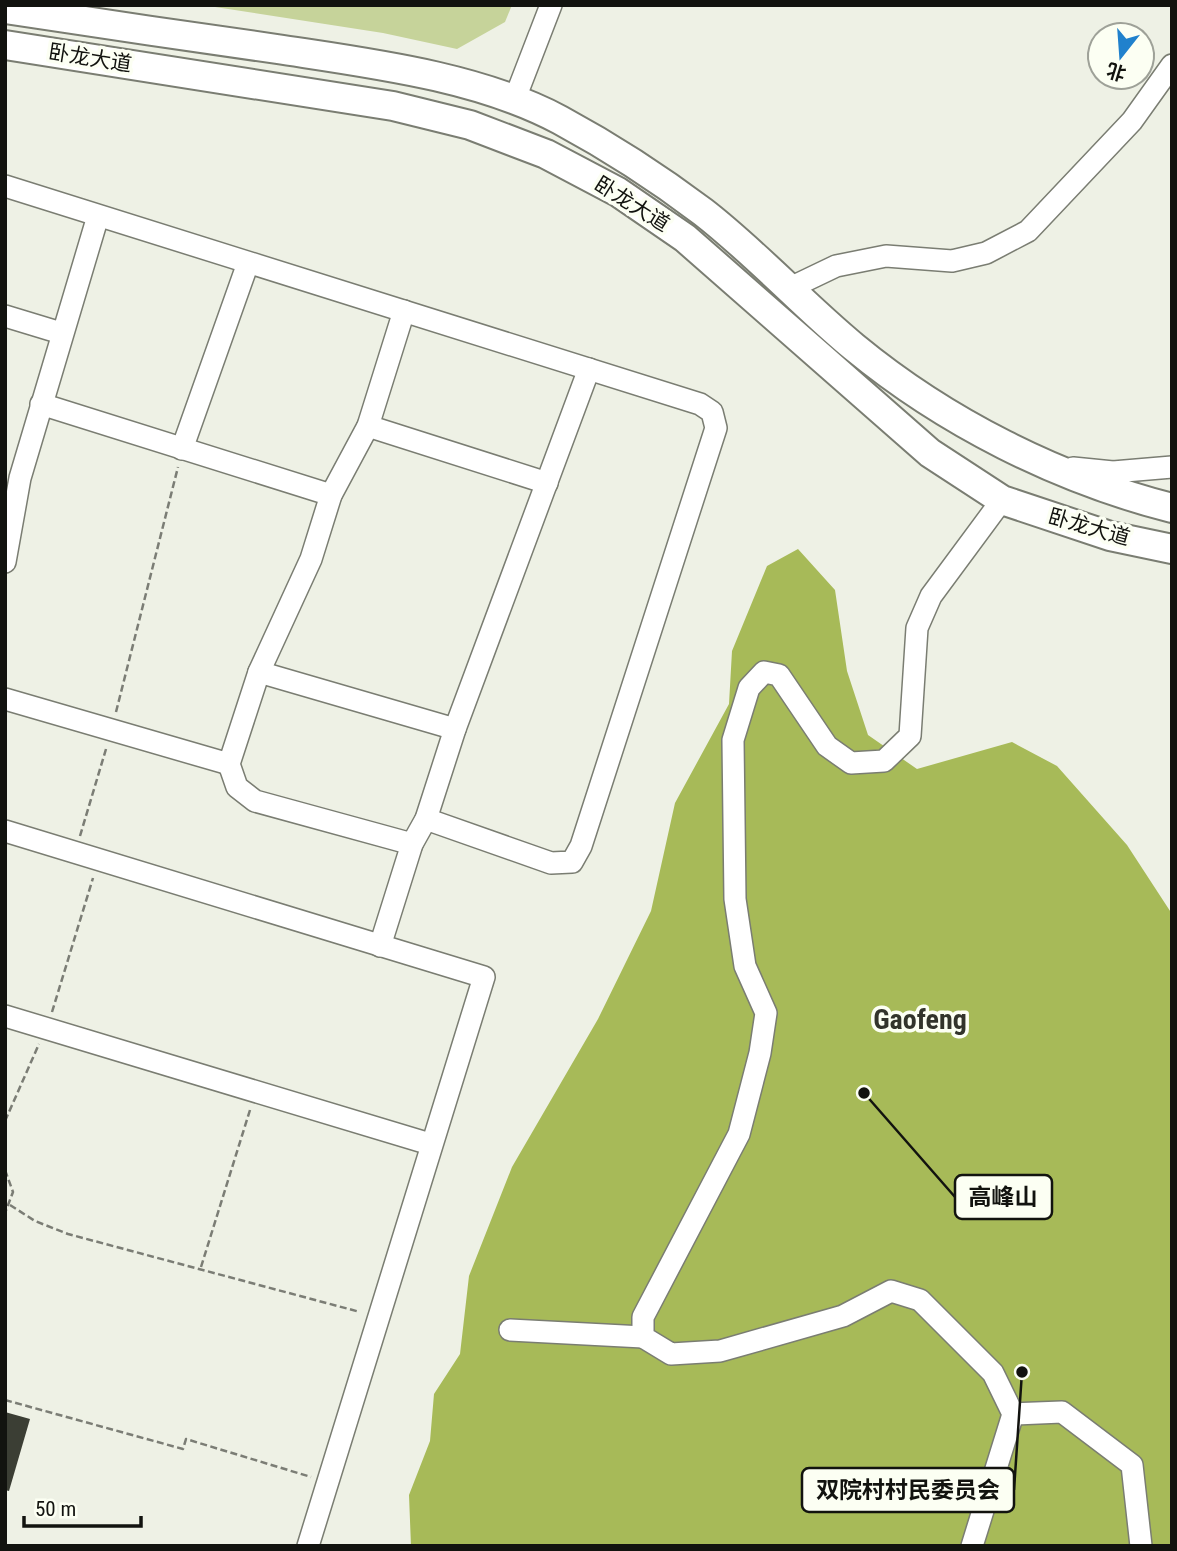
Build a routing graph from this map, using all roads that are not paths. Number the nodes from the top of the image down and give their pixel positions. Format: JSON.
{"nodes":[{"id":1,"x":551,"y":5,"type":"edge"},
{"id":2,"x":5,"y":9,"type":"edge"},
{"id":3,"x":5,"y":45,"type":"edge"},
{"id":4,"x":1172,"y":65,"type":"edge"},
{"id":5,"x":514,"y":101,"type":"junction"},
{"id":6,"x":5,"y":186,"type":"edge"},
{"id":7,"x":99,"y":216,"type":"junction"},
{"id":8,"x":248,"y":263,"type":"junction"},
{"id":9,"x":788,"y":289,"type":"junction"},
{"id":10,"x":404,"y":311,"type":"junction"},
{"id":11,"x":5,"y":316,"type":"edge"},
{"id":12,"x":61,"y":334,"type":"junction"},
{"id":13,"x":589,"y":369,"type":"junction"},
{"id":14,"x":41,"y":404,"type":"junction"},
{"id":15,"x":368,"y":426,"type":"junction"},
{"id":16,"x":182,"y":449,"type":"junction"},
{"id":17,"x":1048,"y":465,"type":"junction"},
{"id":18,"x":1172,"y":467,"type":"edge"},
{"id":19,"x":13,"y":476,"type":"edge"},
{"id":20,"x":547,"y":483,"type":"junction"},
{"id":21,"x":1107,"y":489,"type":"junction"},
{"id":22,"x":331,"y":495,"type":"junction"},
{"id":23,"x":1002,"y":500,"type":"junction"},
{"id":24,"x":1172,"y":508,"type":"edge"},
{"id":25,"x":1086,"y":529,"type":"junction"},
{"id":26,"x":1172,"y":549,"type":"edge"},
{"id":27,"x":5,"y":562,"type":"edge"},
{"id":28,"x":259,"y":672,"type":"junction"},
{"id":29,"x":5,"y":699,"type":"edge"},
{"id":30,"x":455,"y":729,"type":"junction"},
{"id":31,"x":229,"y":764,"type":"junction"},
{"id":32,"x":426,"y":818,"type":"junction"},
{"id":33,"x":5,"y":831,"type":"edge"},
{"id":34,"x":412,"y":844,"type":"junction"},
{"id":35,"x":380,"y":946,"type":"junction"},
{"id":36,"x":5,"y":1016,"type":"edge"},
{"id":37,"x":430,"y":1144,"type":"junction"},
{"id":38,"x":510,"y":1330,"type":"dead end"},
{"id":39,"x":643,"y":1337,"type":"junction"},
{"id":40,"x":1013,"y":1413,"type":"junction"},
{"id":41,"x":308,"y":1546,"type":"edge"},
{"id":42,"x":972,"y":1546,"type":"edge"},
{"id":43,"x":1141,"y":1546,"type":"edge"}],
"edges":[{"from":1,"to":5,"type":"street"},
{"from":2,"to":5,"type":"main road","name":"卧龙大道"},
{"from":3,"to":23,"type":"main road","name":"卧龙大道"},
{"from":4,"to":9,"type":"street"},
{"from":5,"to":9,"type":"main road","name":"卧龙大道"},
{"from":6,"to":7,"type":"street"},
{"from":7,"to":8,"type":"street"},
{"from":7,"to":12,"type":"street"},
{"from":8,"to":10,"type":"street"},
{"from":8,"to":16,"type":"street"},
{"from":9,"to":17,"type":"main road","name":"卧龙大道"},
{"from":10,"to":13,"type":"street"},
{"from":10,"to":15,"type":"street"},
{"from":11,"to":12,"type":"street"},
{"from":12,"to":14,"type":"street"},
{"from":13,"to":20,"type":"street"},
{"from":13,"to":32,"type":"street"},
{"from":14,"to":16,"type":"street"},
{"from":14,"to":19,"type":"street"},
{"from":15,"to":20,"type":"street"},
{"from":15,"to":22,"type":"street"},
{"from":16,"to":22,"type":"street"},
{"from":17,"to":18,"type":"street"},
{"from":17,"to":21,"type":"main road","name":"卧龙大道"},
{"from":19,"to":27,"type":"street"},
{"from":20,"to":30,"type":"street"},
{"from":21,"to":24,"type":"main road","name":"卧龙大道"},
{"from":21,"to":25,"type":"main road"},
{"from":22,"to":28,"type":"street"},
{"from":23,"to":25,"type":"main road","name":"卧龙大道"},
{"from":23,"to":39,"type":"street"},
{"from":25,"to":26,"type":"main road","name":"卧龙大道"},
{"from":28,"to":30,"type":"street"},
{"from":28,"to":31,"type":"street"},
{"from":29,"to":31,"type":"street"},
{"from":30,"to":32,"type":"street"},
{"from":31,"to":34,"type":"street"},
{"from":32,"to":34,"type":"street"},
{"from":33,"to":35,"type":"street"},
{"from":34,"to":35,"type":"street"},
{"from":35,"to":37,"type":"street"},
{"from":36,"to":37,"type":"street"},
{"from":37,"to":41,"type":"street"},
{"from":38,"to":39,"type":"street"},
{"from":39,"to":40,"type":"street"},
{"from":40,"to":42,"type":"street"},
{"from":40,"to":43,"type":"street"}]}
